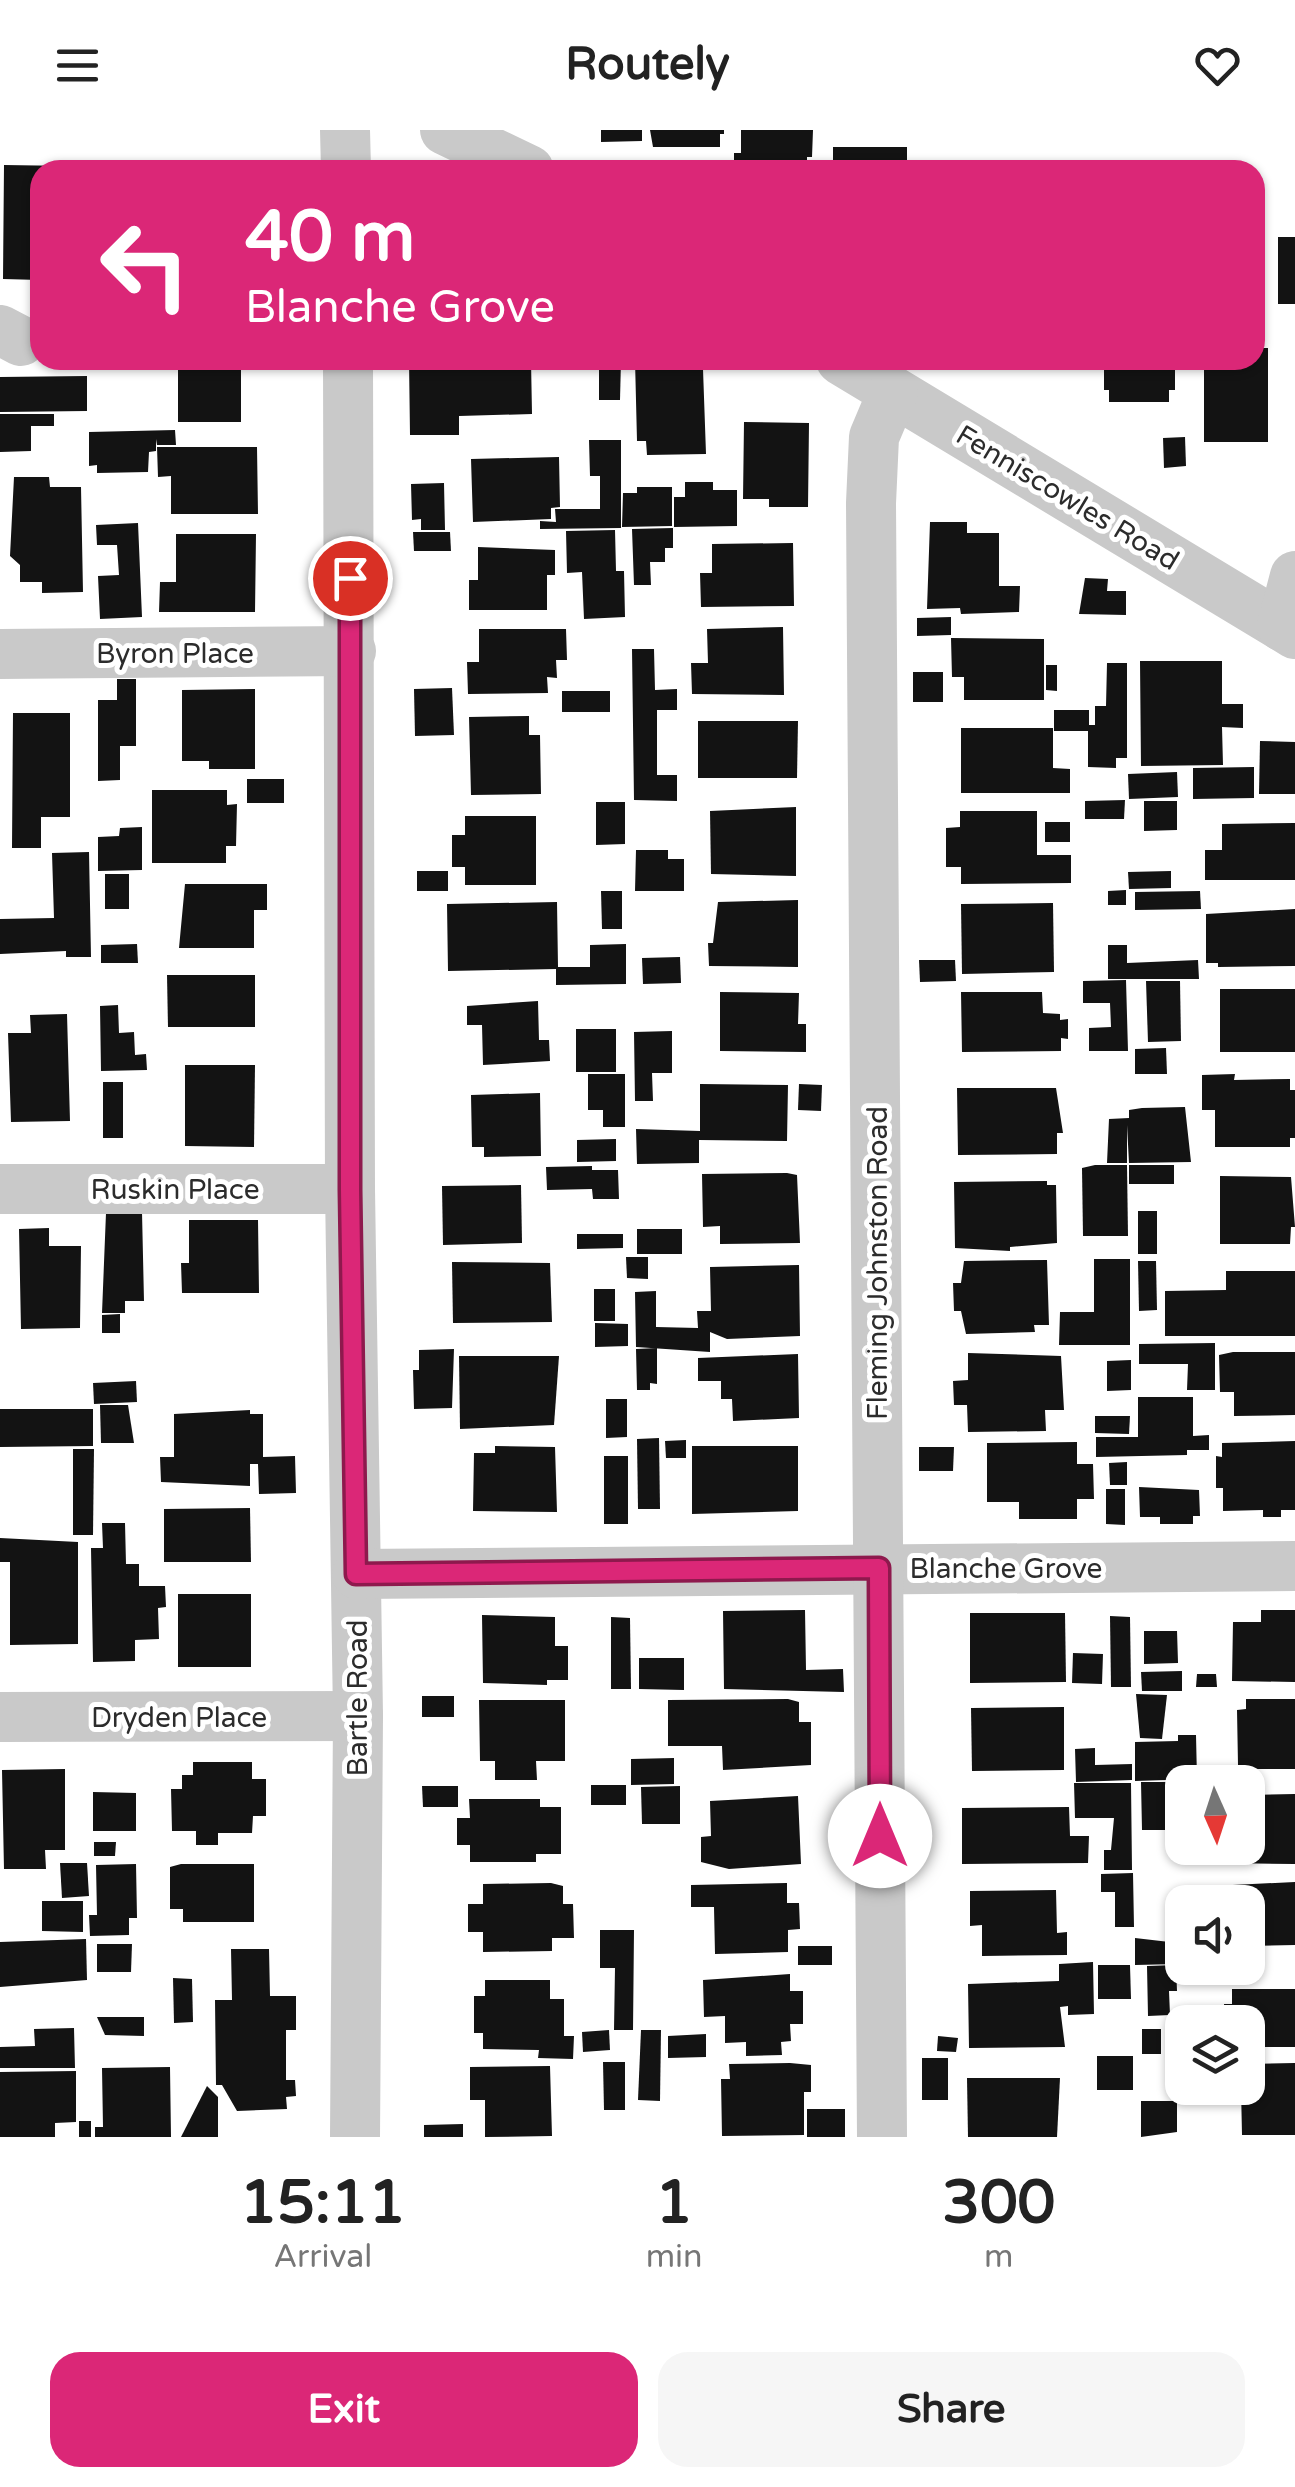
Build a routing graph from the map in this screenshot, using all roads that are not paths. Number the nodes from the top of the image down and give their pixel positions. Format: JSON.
{"nodes":[{"id":1,"x":345,"y":130,"type":"edge"},
{"id":2,"x":445,"y":130,"type":"edge"},
{"id":3,"x":346,"y":160,"type":"edge"},
{"id":4,"x":509,"y":160,"type":"edge"},
{"id":5,"x":348,"y":370,"type":"edge"},
{"id":6,"x":857,"y":370,"type":"edge"},
{"id":7,"x":893,"y":392,"type":"junction"},
{"id":8,"x":1295,"y":576,"type":"edge"},
{"id":9,"x":1288,"y":630,"type":"edge"},
{"id":10,"x":351,"y":651,"type":"junction"},
{"id":11,"x":0,"y":654,"type":"edge"},
{"id":12,"x":0,"y":1189,"type":"edge"},
{"id":13,"x":350,"y":1190,"type":"junction"},
{"id":14,"x":1295,"y":1566,"type":"edge"},
{"id":15,"x":879,"y":1568,"type":"junction"},
{"id":16,"x":356,"y":1574,"type":"junction"},
{"id":17,"x":358,"y":1716,"type":"junction"},
{"id":18,"x":0,"y":1717,"type":"edge"},
{"id":19,"x":355,"y":2137,"type":"edge"},
{"id":20,"x":882,"y":2137,"type":"edge"}],
"edges":[{"from":1,"to":3,"type":"street"},
{"from":2,"to":4,"type":"street"},
{"from":5,"to":10,"type":"street","name":"Bartle Road"},
{"from":6,"to":7,"type":"street","name":"Fenniscowles Road"},
{"from":7,"to":9,"type":"street","name":"Fenniscowles Road"},
{"from":7,"to":15,"type":"street","name":"Fleming Johnston Road"},
{"from":8,"to":9,"type":"street"},
{"from":10,"to":11,"type":"street","name":"Byron Place"},
{"from":10,"to":13,"type":"street","name":"Bartle Road"},
{"from":12,"to":13,"type":"street","name":"Ruskin Place"},
{"from":13,"to":16,"type":"street","name":"Bartle Road"},
{"from":14,"to":15,"type":"street","name":"Blanche Grove"},
{"from":15,"to":16,"type":"street","name":"Blanche Grove"},
{"from":15,"to":20,"type":"street","name":"Fleming Johnston Road"},
{"from":16,"to":17,"type":"street","name":"Bartle Road"},
{"from":17,"to":18,"type":"street","name":"Dryden Place"},
{"from":17,"to":19,"type":"street","name":"Bartle Road"}]}
